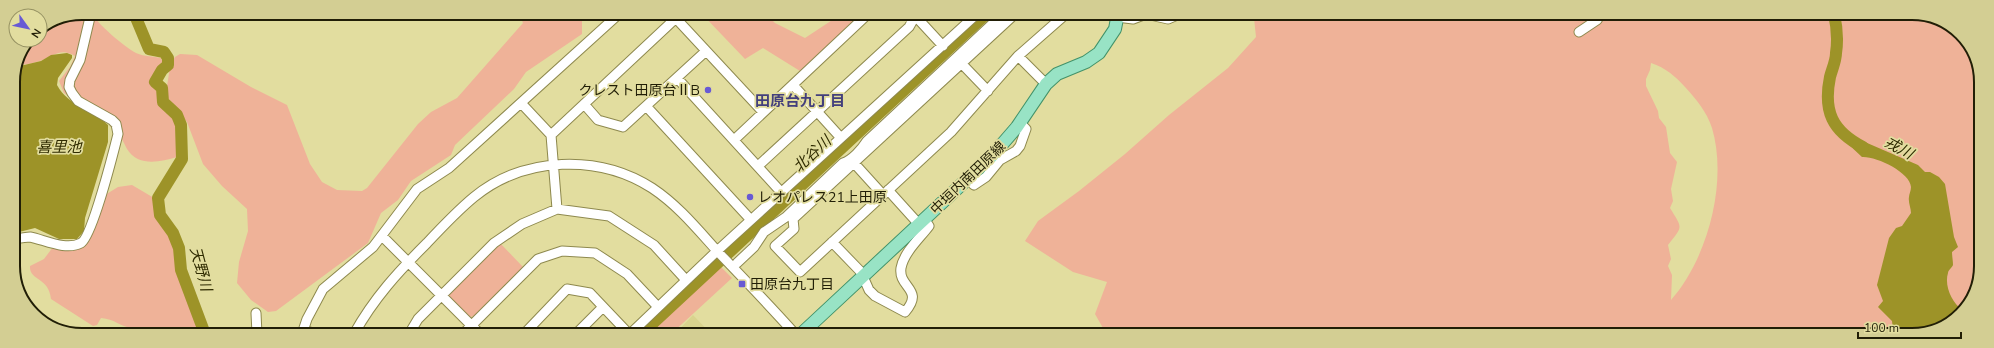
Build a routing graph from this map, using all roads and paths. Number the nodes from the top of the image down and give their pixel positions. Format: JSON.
{"nodes":[{"id":1,"x":89,"y":20,"type":"edge"},
{"id":2,"x":612,"y":20,"type":"edge"},
{"id":3,"x":669,"y":20,"type":"edge"},
{"id":4,"x":677,"y":20,"type":"edge"},
{"id":5,"x":862,"y":20,"type":"edge"},
{"id":6,"x":913,"y":20,"type":"edge"},
{"id":7,"x":919,"y":20,"type":"edge"},
{"id":8,"x":971,"y":20,"type":"edge"},
{"id":9,"x":997,"y":20,"type":"edge"},
{"id":10,"x":1009,"y":20,"type":"edge"},
{"id":11,"x":1059,"y":20,"type":"edge"},
{"id":12,"x":1117,"y":20,"type":"edge"},
{"id":13,"x":1597,"y":20,"type":"edge"},
{"id":14,"x":1579,"y":32,"type":"dead end"},
{"id":15,"x":943,"y":46,"type":"junction"},
{"id":16,"x":706,"y":51,"type":"junction"},
{"id":17,"x":1018,"y":56,"type":"junction"},
{"id":18,"x":962,"y":64,"type":"junction"},
{"id":19,"x":677,"y":78,"type":"junction"},
{"id":20,"x":793,"y":84,"type":"junction"},
{"id":21,"x":1046,"y":84,"type":"junction"},
{"id":22,"x":988,"y":91,"type":"junction"},
{"id":23,"x":521,"y":103,"type":"junction"},
{"id":24,"x":584,"y":104,"type":"junction"},
{"id":25,"x":646,"y":106,"type":"junction"},
{"id":26,"x":763,"y":112,"type":"junction"},
{"id":27,"x":817,"y":112,"type":"junction"},
{"id":28,"x":551,"y":135,"type":"junction"},
{"id":29,"x":841,"y":138,"type":"junction"},
{"id":30,"x":734,"y":140,"type":"junction"},
{"id":31,"x":854,"y":163,"type":"junction"},
{"id":32,"x":554,"y":164,"type":"junction"},
{"id":33,"x":758,"y":166,"type":"junction"},
{"id":34,"x":781,"y":192,"type":"junction"},
{"id":35,"x":886,"y":193,"type":"junction"},
{"id":36,"x":557,"y":210,"type":"junction"},
{"id":37,"x":751,"y":220,"type":"junction"},
{"id":38,"x":920,"y":221,"type":"junction"},
{"id":39,"x":382,"y":236,"type":"junction"},
{"id":40,"x":20,"y":238,"type":"edge"},
{"id":41,"x":832,"y":242,"type":"junction"},
{"id":42,"x":897,"y":246,"type":"junction"},
{"id":43,"x":719,"y":252,"type":"junction"},
{"id":44,"x":908,"y":253,"type":"junction"},
{"id":45,"x":408,"y":262,"type":"junction"},
{"id":46,"x":733,"y":263,"type":"junction"},
{"id":47,"x":864,"y":276,"type":"junction"},
{"id":48,"x":686,"y":280,"type":"junction"},
{"id":49,"x":441,"y":295,"type":"junction"},
{"id":50,"x":603,"y":307,"type":"junction"},
{"id":51,"x":658,"y":307,"type":"junction"},
{"id":52,"x":256,"y":312,"type":"dead end"},
{"id":53,"x":472,"y":325,"type":"junction"},
{"id":54,"x":257,"y":328,"type":"edge"},
{"id":55,"x":304,"y":328,"type":"edge"},
{"id":56,"x":358,"y":328,"type":"edge"},
{"id":57,"x":413,"y":328,"type":"edge"},
{"id":58,"x":469,"y":328,"type":"edge"},
{"id":59,"x":475,"y":328,"type":"edge"},
{"id":60,"x":529,"y":328,"type":"edge"},
{"id":61,"x":581,"y":328,"type":"edge"},
{"id":62,"x":623,"y":328,"type":"edge"},
{"id":63,"x":635,"y":328,"type":"edge"},
{"id":64,"x":790,"y":328,"type":"edge"},
{"id":65,"x":808,"y":328,"type":"edge"}],
"edges":[{"from":1,"to":40,"type":"street"},
{"from":2,"to":23,"type":"street"},
{"from":3,"to":24,"type":"street"},
{"from":4,"to":16,"type":"street"},
{"from":5,"to":20,"type":"street"},
{"from":6,"to":27,"type":"street"},
{"from":7,"to":15,"type":"street"},
{"from":8,"to":15,"type":"street"},
{"from":9,"to":46,"type":"street"},
{"from":10,"to":18,"type":"street"},
{"from":11,"to":17,"type":"street"},
{"from":12,"to":21,"type":"main road","name":"中垣内南田原線"},
{"from":13,"to":14,"type":"street"},
{"from":15,"to":29,"type":"street"},
{"from":16,"to":19,"type":"street"},
{"from":16,"to":26,"type":"street"},
{"from":17,"to":21,"type":"street"},
{"from":17,"to":22,"type":"street"},
{"from":18,"to":22,"type":"street"},
{"from":18,"to":31,"type":"street"},
{"from":19,"to":25,"type":"street"},
{"from":19,"to":30,"type":"street"},
{"from":20,"to":26,"type":"street"},
{"from":20,"to":27,"type":"street"},
{"from":21,"to":38,"type":"main road","name":"中垣内南田原線"},
{"from":22,"to":35,"type":"street"},
{"from":23,"to":28,"type":"street"},
{"from":23,"to":39,"type":"street"},
{"from":24,"to":25,"type":"street"},
{"from":24,"to":28,"type":"street"},
{"from":25,"to":37,"type":"street"},
{"from":26,"to":30,"type":"street"},
{"from":27,"to":29,"type":"street"},
{"from":27,"to":33,"type":"street"},
{"from":28,"to":32,"type":"street"},
{"from":29,"to":34,"type":"street"},
{"from":30,"to":33,"type":"street"},
{"from":31,"to":35,"type":"street"},
{"from":31,"to":41,"type":"street"},
{"from":32,"to":36,"type":"street"},
{"from":32,"to":43,"type":"street"},
{"from":32,"to":45,"type":"street"},
{"from":33,"to":34,"type":"street"},
{"from":34,"to":37,"type":"street"},
{"from":35,"to":38,"type":"street"},
{"from":35,"to":41,"type":"street"},
{"from":36,"to":48,"type":"street"},
{"from":36,"to":49,"type":"street"},
{"from":37,"to":43,"type":"street"},
{"from":38,"to":42,"type":"main road","name":"中垣内南田原線"},
{"from":38,"to":44,"type":"street"},
{"from":39,"to":45,"type":"street"},
{"from":39,"to":55,"type":"street"},
{"from":41,"to":47,"type":"street"},
{"from":42,"to":44,"type":"street"},
{"from":42,"to":47,"type":"main road","name":"中垣内南田原線"},
{"from":43,"to":46,"type":"street"},
{"from":43,"to":48,"type":"street"},
{"from":44,"to":47,"type":"street"},
{"from":45,"to":49,"type":"street"},
{"from":45,"to":56,"type":"street"},
{"from":46,"to":64,"type":"street"},
{"from":47,"to":65,"type":"main road","name":"中垣内南田原線"},
{"from":48,"to":51,"type":"street"},
{"from":49,"to":53,"type":"street"},
{"from":49,"to":57,"type":"street"},
{"from":50,"to":60,"type":"street"},
{"from":50,"to":61,"type":"street"},
{"from":50,"to":62,"type":"street"},
{"from":51,"to":53,"type":"street"},
{"from":51,"to":63,"type":"street"},
{"from":52,"to":54,"type":"street"},
{"from":53,"to":58,"type":"street"},
{"from":53,"to":59,"type":"street"}]}
